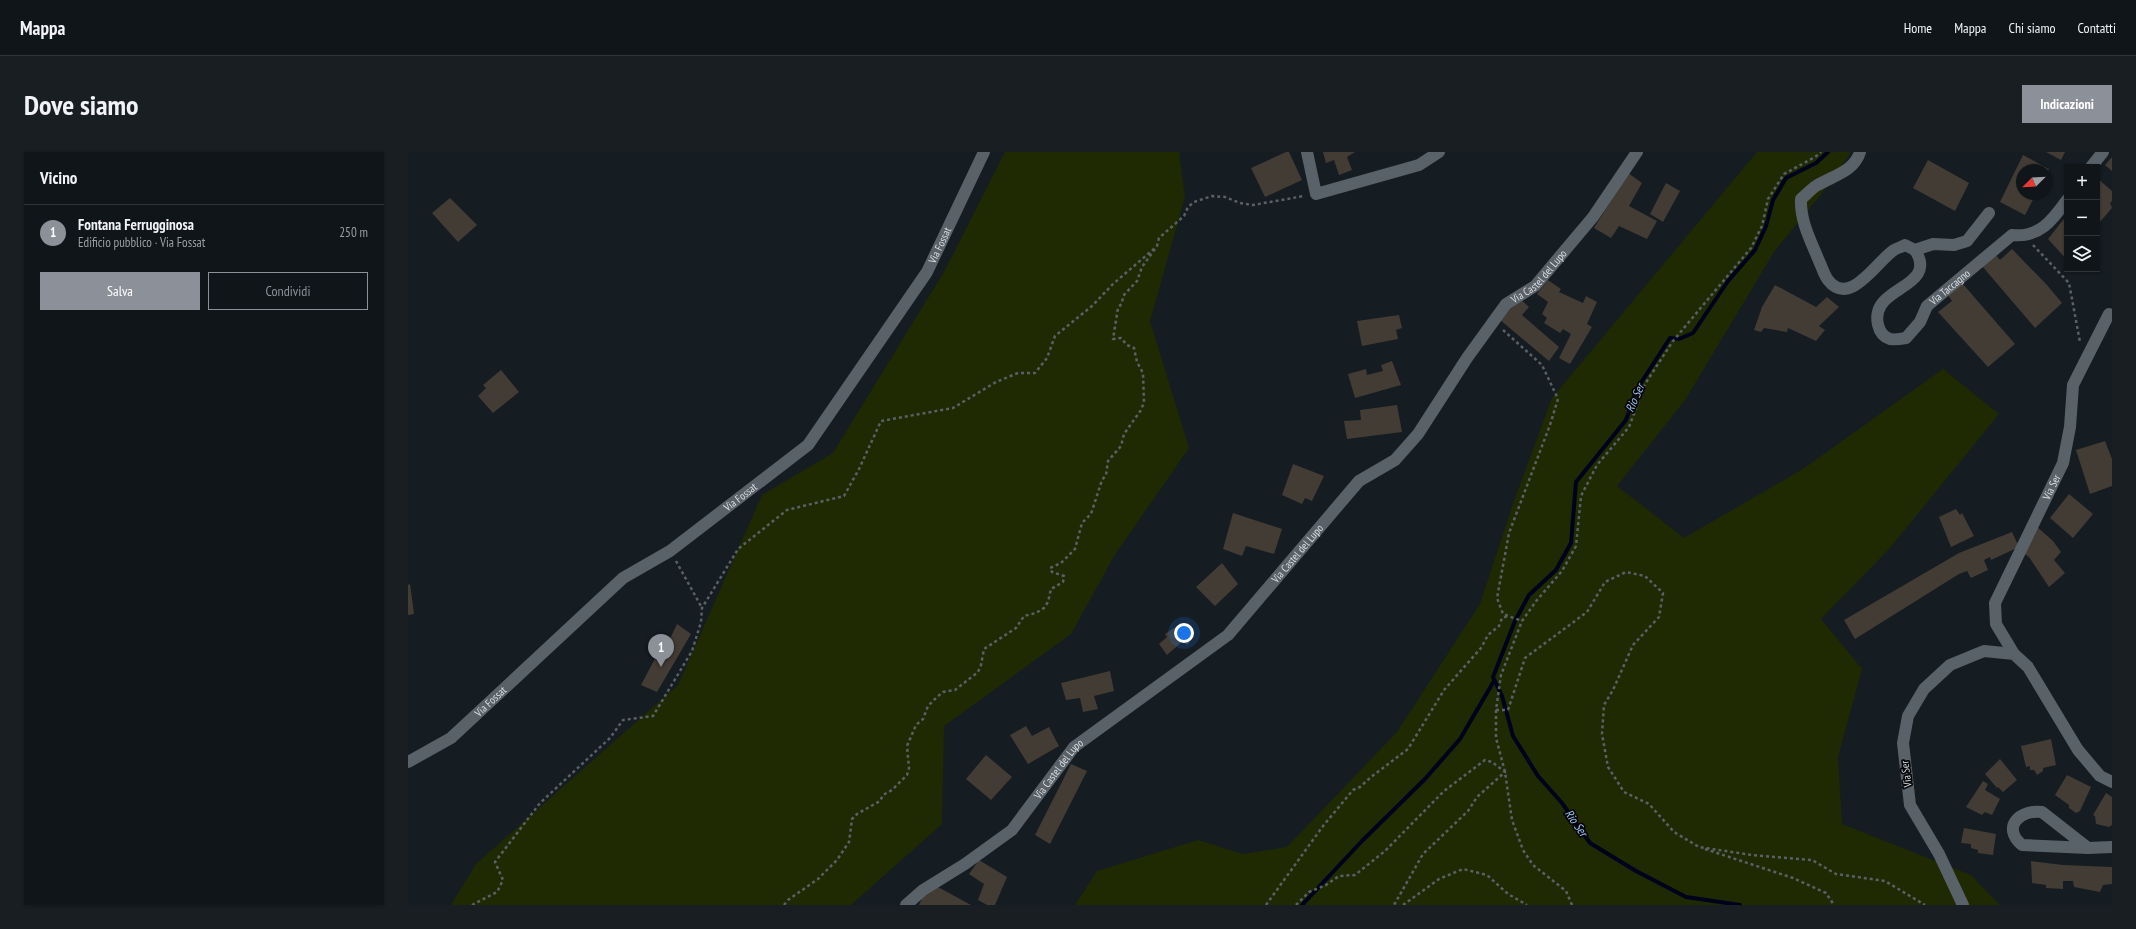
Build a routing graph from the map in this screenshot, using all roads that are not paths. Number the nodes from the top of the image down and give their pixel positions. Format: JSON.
{"nodes":[{"id":1,"x":984,"y":152,"type":"edge"},
{"id":2,"x":1307,"y":152,"type":"edge"},
{"id":3,"x":1438,"y":152,"type":"edge"},
{"id":4,"x":1637,"y":152,"type":"edge"},
{"id":5,"x":1860,"y":152,"type":"edge"},
{"id":6,"x":2103,"y":152,"type":"edge"},
{"id":7,"x":2093,"y":164,"type":"edge"},
{"id":8,"x":2064,"y":203,"type":"edge"},
{"id":9,"x":1989,"y":213,"type":"dead end"},
{"id":10,"x":1915,"y":250,"type":"junction"},
{"id":11,"x":2109,"y":314,"type":"dead end"},
{"id":12,"x":2014,"y":654,"type":"junction"},
{"id":13,"x":408,"y":762,"type":"edge"},
{"id":14,"x":2112,"y":782,"type":"edge"},
{"id":15,"x":2112,"y":847,"type":"edge"},
{"id":16,"x":2088,"y":848,"type":"junction"},
{"id":17,"x":906,"y":905,"type":"edge"},
{"id":18,"x":1963,"y":905,"type":"edge"}],
"edges":[{"from":1,"to":13,"type":"street","name":"Via Fossat"},
{"from":2,"to":3,"type":"street"},
{"from":4,"to":17,"type":"street","name":"Via Castel del Lupo"},
{"from":5,"to":10,"type":"street"},
{"from":6,"to":7,"type":"street"},
{"from":8,"to":10,"type":"street","name":"Via Taccagno"},
{"from":9,"to":10,"type":"street"},
{"from":11,"to":12,"type":"street","name":"Via Ser"},
{"from":12,"to":14,"type":"street","name":"Via Ser"},
{"from":12,"to":18,"type":"street","name":"Via Ser"},
{"from":15,"to":16,"type":"street"},
{"from":16,"to":16,"type":"street"}]}
